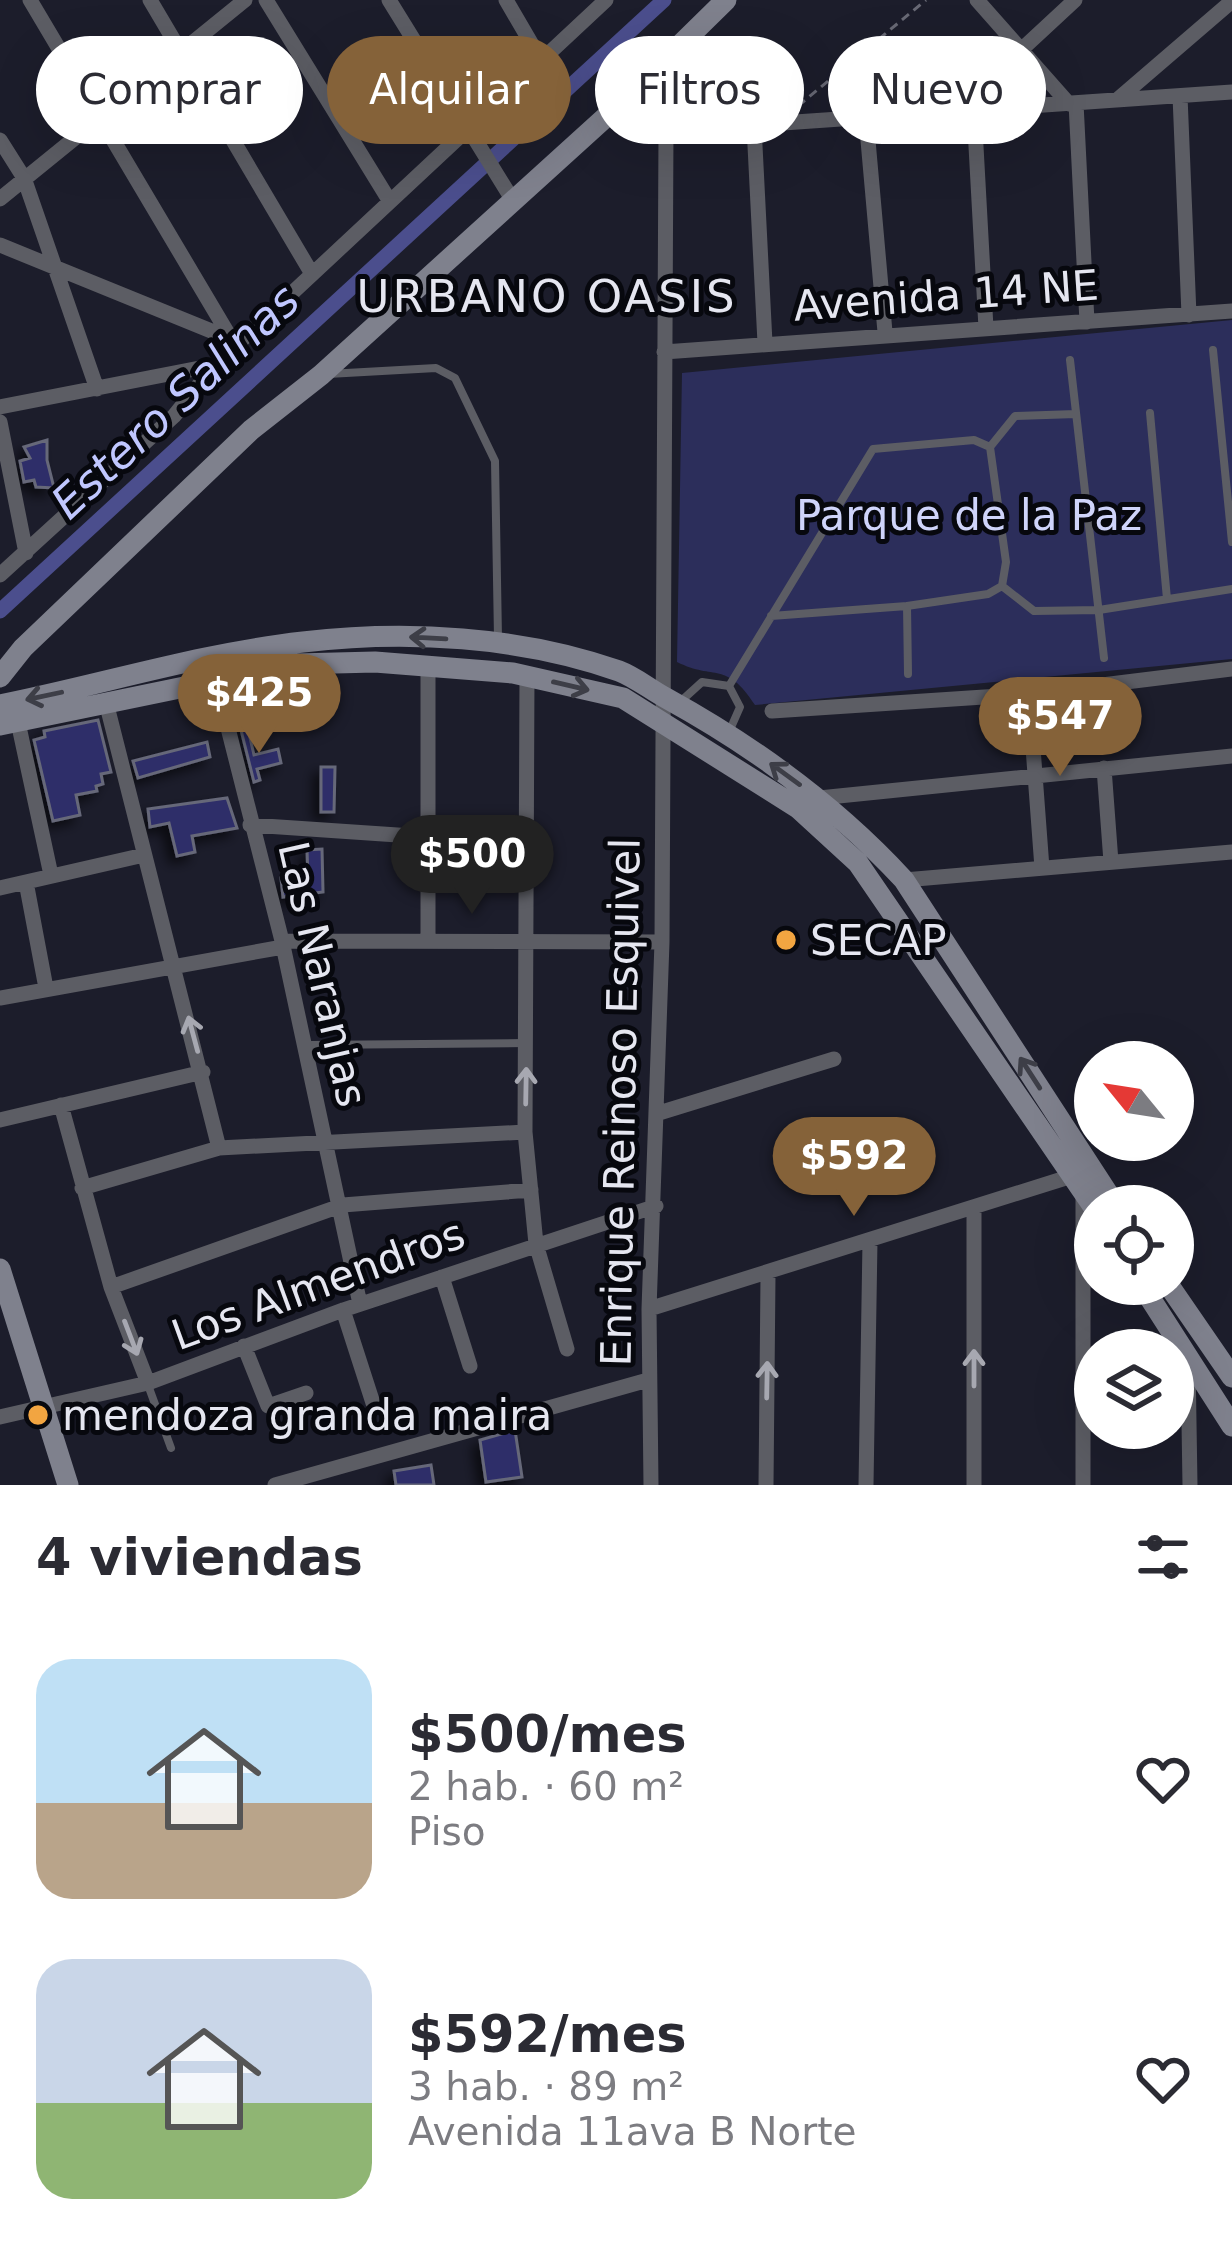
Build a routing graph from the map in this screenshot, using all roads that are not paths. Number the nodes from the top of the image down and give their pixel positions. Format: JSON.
{"nodes":[{"id":1,"x":30,"y":0,"type":"edge"},
{"id":2,"x":150,"y":0,"type":"edge"},
{"id":3,"x":244,"y":0,"type":"edge"},
{"id":4,"x":266,"y":0,"type":"edge"},
{"id":5,"x":389,"y":0,"type":"edge"},
{"id":6,"x":506,"y":0,"type":"edge"},
{"id":7,"x":606,"y":0,"type":"edge"},
{"id":8,"x":726,"y":0,"type":"edge"},
{"id":9,"x":976,"y":0,"type":"edge"},
{"id":10,"x":1076,"y":0,"type":"edge"},
{"id":11,"x":1232,"y":1,"type":"edge"},
{"id":12,"x":52,"y":36,"type":"edge"},
{"id":13,"x":173,"y":36,"type":"edge"},
{"id":14,"x":199,"y":36,"type":"edge"},
{"id":15,"x":411,"y":36,"type":"edge"},
{"id":16,"x":527,"y":36,"type":"edge"},
{"id":17,"x":567,"y":36,"type":"edge"},
{"id":18,"x":689,"y":36,"type":"edge"},
{"id":19,"x":1006,"y":36,"type":"edge"},
{"id":20,"x":1037,"y":36,"type":"edge"},
{"id":21,"x":1046,"y":78,"type":"edge"},
{"id":22,"x":1232,"y":92,"type":"edge"},
{"id":23,"x":1180,"y":96,"type":"junction"},
{"id":24,"x":1117,"y":100,"type":"junction"},
{"id":25,"x":1072,"y":103,"type":"junction"},
{"id":26,"x":1046,"y":105,"type":"edge"},
{"id":27,"x":595,"y":118,"type":"edge"},
{"id":28,"x":0,"y":140,"type":"edge"},
{"id":29,"x":66,"y":144,"type":"edge"},
{"id":30,"x":117,"y":144,"type":"edge"},
{"id":31,"x":237,"y":144,"type":"edge"},
{"id":32,"x":459,"y":144,"type":"edge"},
{"id":33,"x":477,"y":144,"type":"edge"},
{"id":34,"x":666,"y":144,"type":"edge"},
{"id":35,"x":755,"y":144,"type":"edge"},
{"id":36,"x":868,"y":144,"type":"edge"},
{"id":37,"x":976,"y":144,"type":"edge"},
{"id":38,"x":24,"y":178,"type":"junction"},
{"id":39,"x":506,"y":191,"type":"junction"},
{"id":40,"x":0,"y":199,"type":"edge"},
{"id":41,"x":389,"y":200,"type":"junction"},
{"id":42,"x":0,"y":245,"type":"edge"},
{"id":43,"x":57,"y":267,"type":"junction"},
{"id":44,"x":312,"y":274,"type":"junction"},
{"id":45,"x":1232,"y":311,"type":"edge"},
{"id":46,"x":1189,"y":315,"type":"junction"},
{"id":47,"x":1087,"y":322,"type":"junction"},
{"id":48,"x":986,"y":328,"type":"junction"},
{"id":49,"x":885,"y":332,"type":"junction"},
{"id":50,"x":234,"y":343,"type":"junction"},
{"id":51,"x":765,"y":343,"type":"junction"},
{"id":52,"x":1213,"y":350,"type":"dead end"},
{"id":53,"x":664,"y":352,"type":"junction"},
{"id":54,"x":1070,"y":359,"type":"dead end"},
{"id":55,"x":215,"y":365,"type":"junction"},
{"id":56,"x":321,"y":375,"type":"junction"},
{"id":57,"x":98,"y":389,"type":"junction"},
{"id":58,"x":0,"y":407,"type":"edge"},
{"id":59,"x":1076,"y":413,"type":"junction"},
{"id":60,"x":1150,"y":413,"type":"dead end"},
{"id":61,"x":0,"y":422,"type":"edge"},
{"id":62,"x":990,"y":447,"type":"junction"},
{"id":63,"x":1232,"y":542,"type":"edge"},
{"id":64,"x":26,"y":553,"type":"junction"},
{"id":65,"x":0,"y":575,"type":"edge"},
{"id":66,"x":1002,"y":586,"type":"junction"},
{"id":67,"x":1232,"y":589,"type":"edge"},
{"id":68,"x":1167,"y":599,"type":"junction"},
{"id":69,"x":908,"y":606,"type":"junction"},
{"id":70,"x":1099,"y":610,"type":"junction"},
{"id":71,"x":771,"y":616,"type":"junction"},
{"id":72,"x":498,"y":642,"type":"junction"},
{"id":73,"x":1104,"y":658,"type":"dead end"},
{"id":74,"x":428,"y":665,"type":"junction"},
{"id":75,"x":1232,"y":669,"type":"edge"},
{"id":76,"x":213,"y":671,"type":"junction"},
{"id":77,"x":908,"y":674,"type":"dead end"},
{"id":78,"x":527,"y":676,"type":"junction"},
{"id":79,"x":0,"y":677,"type":"edge"},
{"id":80,"x":729,"y":686,"type":"junction"},
{"id":81,"x":1029,"y":694,"type":"junction"},
{"id":82,"x":0,"y":706,"type":"edge"},
{"id":83,"x":107,"y":706,"type":"junction"},
{"id":84,"x":667,"y":707,"type":"junction"},
{"id":85,"x":772,"y":711,"type":"dead end"},
{"id":86,"x":9,"y":724,"type":"edge"},
{"id":87,"x":729,"y":734,"type":"junction"},
{"id":88,"x":1232,"y":756,"type":"edge"},
{"id":89,"x":1104,"y":768,"type":"junction"},
{"id":90,"x":1034,"y":775,"type":"junction"},
{"id":91,"x":819,"y":798,"type":"junction"},
{"id":92,"x":250,"y":825,"type":"junction"},
{"id":93,"x":427,"y":837,"type":"junction"},
{"id":94,"x":1232,"y":852,"type":"edge"},
{"id":95,"x":144,"y":855,"type":"junction"},
{"id":96,"x":1111,"y":862,"type":"junction"},
{"id":97,"x":1042,"y":868,"type":"junction"},
{"id":98,"x":51,"y":875,"type":"junction"},
{"id":99,"x":904,"y":880,"type":"junction"},
{"id":100,"x":26,"y":882,"type":"junction"},
{"id":101,"x":0,"y":888,"type":"edge"},
{"id":102,"x":428,"y":940,"type":"junction"},
{"id":103,"x":662,"y":942,"type":"junction"},
{"id":104,"x":282,"y":944,"type":"junction"},
{"id":105,"x":526,"y":944,"type":"junction"},
{"id":106,"x":175,"y":967,"type":"junction"},
{"id":107,"x":46,"y":988,"type":"junction"},
{"id":108,"x":0,"y":998,"type":"edge"},
{"id":109,"x":526,"y":1043,"type":"junction"},
{"id":110,"x":304,"y":1045,"type":"junction"},
{"id":111,"x":834,"y":1059,"type":"dead end"},
{"id":112,"x":203,"y":1072,"type":"junction"},
{"id":113,"x":61,"y":1105,"type":"junction"},
{"id":114,"x":659,"y":1113,"type":"junction"},
{"id":115,"x":0,"y":1120,"type":"edge"},
{"id":116,"x":525,"y":1132,"type":"junction"},
{"id":117,"x":326,"y":1142,"type":"junction"},
{"id":118,"x":219,"y":1148,"type":"junction"},
{"id":119,"x":1078,"y":1185,"type":"edge"},
{"id":120,"x":1102,"y":1185,"type":"edge"},
{"id":121,"x":82,"y":1188,"type":"junction"},
{"id":122,"x":531,"y":1190,"type":"junction"},
{"id":123,"x":1074,"y":1193,"type":"edge"},
{"id":124,"x":343,"y":1205,"type":"junction"},
{"id":125,"x":656,"y":1206,"type":"junction"},
{"id":126,"x":974,"y":1209,"type":"junction"},
{"id":127,"x":870,"y":1241,"type":"junction"},
{"id":128,"x":536,"y":1244,"type":"junction"},
{"id":129,"x":0,"y":1269,"type":"edge"},
{"id":130,"x":768,"y":1276,"type":"junction"},
{"id":131,"x":442,"y":1277,"type":"junction"},
{"id":132,"x":111,"y":1287,"type":"junction"},
{"id":133,"x":1083,"y":1305,"type":"edge"},
{"id":134,"x":1182,"y":1305,"type":"edge"},
{"id":135,"x":352,"y":1307,"type":"junction"},
{"id":136,"x":650,"y":1309,"type":"junction"},
{"id":137,"x":244,"y":1346,"type":"junction"},
{"id":138,"x":567,"y":1349,"type":"dead end"},
{"id":139,"x":470,"y":1366,"type":"dead end"},
{"id":140,"x":1194,"y":1369,"type":"edge"},
{"id":141,"x":1232,"y":1378,"type":"edge"},
{"id":142,"x":648,"y":1380,"type":"junction"},
{"id":143,"x":148,"y":1383,"type":"junction"},
{"id":144,"x":306,"y":1393,"type":"dead end"},
{"id":145,"x":373,"y":1403,"type":"dead end"},
{"id":146,"x":41,"y":1408,"type":"junction"},
{"id":147,"x":0,"y":1417,"type":"edge"},
{"id":148,"x":1232,"y":1426,"type":"edge"},
{"id":149,"x":170,"y":1448,"type":"dead end"},
{"id":150,"x":1189,"y":1449,"type":"edge"},
{"id":151,"x":68,"y":1485,"type":"edge"},
{"id":152,"x":275,"y":1485,"type":"edge"},
{"id":153,"x":651,"y":1485,"type":"edge"},
{"id":154,"x":766,"y":1485,"type":"edge"},
{"id":155,"x":866,"y":1485,"type":"edge"},
{"id":156,"x":974,"y":1485,"type":"edge"},
{"id":157,"x":1083,"y":1485,"type":"edge"},
{"id":158,"x":1190,"y":1485,"type":"edge"}],
"edges":[{"from":1,"to":12,"type":"street"},
{"from":2,"to":13,"type":"street"},
{"from":3,"to":14,"type":"street"},
{"from":4,"to":41,"type":"street"},
{"from":5,"to":15,"type":"street"},
{"from":6,"to":16,"type":"street"},
{"from":7,"to":17,"type":"street"},
{"from":8,"to":18,"type":"main road"},
{"from":9,"to":19,"type":"street"},
{"from":10,"to":20,"type":"street"},
{"from":11,"to":24,"type":"street"},
{"from":21,"to":25,"type":"street"},
{"from":22,"to":23,"type":"street"},
{"from":23,"to":24,"type":"street"},
{"from":23,"to":46,"type":"street"},
{"from":24,"to":25,"type":"street"},
{"from":25,"to":26,"type":"street"},
{"from":25,"to":47,"type":"street"},
{"from":27,"to":39,"type":"main road"},
{"from":28,"to":38,"type":"street"},
{"from":29,"to":38,"type":"street"},
{"from":30,"to":50,"type":"street"},
{"from":31,"to":44,"type":"street"},
{"from":32,"to":41,"type":"street"},
{"from":33,"to":39,"type":"street"},
{"from":34,"to":53,"type":"street","name":"Enrique Reinoso Esquivel"},
{"from":35,"to":51,"type":"street"},
{"from":36,"to":49,"type":"street"},
{"from":37,"to":48,"type":"street"},
{"from":38,"to":40,"type":"street"},
{"from":38,"to":43,"type":"street"},
{"from":39,"to":56,"type":"main road"},
{"from":41,"to":44,"type":"street"},
{"from":42,"to":43,"type":"street"},
{"from":43,"to":50,"type":"street"},
{"from":43,"to":57,"type":"street"},
{"from":44,"to":50,"type":"street"},
{"from":45,"to":46,"type":"street","name":"Avenida 14 NE"},
{"from":46,"to":47,"type":"street","name":"Avenida 14 NE"},
{"from":47,"to":48,"type":"street","name":"Avenida 14 NE"},
{"from":48,"to":49,"type":"street","name":"Avenida 14 NE"},
{"from":49,"to":51,"type":"street","name":"Avenida 14 NE"},
{"from":50,"to":55,"type":"street"},
{"from":51,"to":53,"type":"street","name":"Avenida 14 NE"},
{"from":52,"to":63,"type":"lane"},
{"from":53,"to":84,"type":"street","name":"Enrique Reinoso Esquivel"},
{"from":54,"to":59,"type":"lane"},
{"from":55,"to":57,"type":"street"},
{"from":55,"to":64,"type":"street"},
{"from":56,"to":72,"type":"lane"},
{"from":56,"to":79,"type":"main road"},
{"from":57,"to":58,"type":"street"},
{"from":59,"to":62,"type":"lane"},
{"from":59,"to":70,"type":"lane"},
{"from":60,"to":68,"type":"lane"},
{"from":61,"to":64,"type":"street"},
{"from":62,"to":66,"type":"lane"},
{"from":62,"to":71,"type":"lane"},
{"from":64,"to":65,"type":"street"},
{"from":66,"to":69,"type":"lane"},
{"from":66,"to":70,"type":"lane"},
{"from":67,"to":68,"type":"lane"},
{"from":68,"to":70,"type":"lane"},
{"from":69,"to":71,"type":"lane"},
{"from":69,"to":77,"type":"lane"},
{"from":70,"to":73,"type":"lane"},
{"from":71,"to":80,"type":"lane"},
{"from":72,"to":76,"type":"main road","one_way":true},
{"from":72,"to":84,"type":"main road"},
{"from":74,"to":76,"type":"main road"},
{"from":74,"to":78,"type":"main road"},
{"from":74,"to":93,"type":"street"},
{"from":75,"to":81,"type":"street"},
{"from":76,"to":82,"type":"main road","one_way":true},
{"from":76,"to":83,"type":"main road"},
{"from":76,"to":92,"type":"street","name":"Las Naranjas"},
{"from":78,"to":84,"type":"main road","one_way":true},
{"from":78,"to":105,"type":"street"},
{"from":80,"to":84,"type":"lane"},
{"from":80,"to":87,"type":"lane"},
{"from":81,"to":85,"type":"street"},
{"from":81,"to":90,"type":"street"},
{"from":83,"to":86,"type":"main road"},
{"from":83,"to":95,"type":"street"},
{"from":84,"to":87,"type":"main road"},
{"from":84,"to":103,"type":"street","name":"Enrique Reinoso Esquivel"},
{"from":84,"to":119,"type":"main road"},
{"from":86,"to":98,"type":"street"},
{"from":91,"to":87,"type":"main road","one_way":true},
{"from":88,"to":89,"type":"street"},
{"from":89,"to":90,"type":"street"},
{"from":89,"to":96,"type":"street"},
{"from":90,"to":91,"type":"street"},
{"from":90,"to":97,"type":"street"},
{"from":91,"to":99,"type":"main road"},
{"from":92,"to":93,"type":"street"},
{"from":92,"to":104,"type":"street","name":"Las Naranjas"},
{"from":93,"to":102,"type":"street"},
{"from":94,"to":96,"type":"street"},
{"from":95,"to":98,"type":"street"},
{"from":95,"to":106,"type":"street"},
{"from":96,"to":97,"type":"street"},
{"from":97,"to":99,"type":"street"},
{"from":98,"to":100,"type":"street"},
{"from":120,"to":99,"type":"main road","one_way":true},
{"from":100,"to":101,"type":"street"},
{"from":100,"to":107,"type":"street"},
{"from":102,"to":104,"type":"street"},
{"from":102,"to":105,"type":"street"},
{"from":103,"to":105,"type":"street"},
{"from":103,"to":114,"type":"street","name":"Enrique Reinoso Esquivel"},
{"from":104,"to":106,"type":"street"},
{"from":104,"to":110,"type":"street","name":"Las Naranjas"},
{"from":105,"to":109,"type":"street"},
{"from":106,"to":107,"type":"street"},
{"from":112,"to":106,"type":"street","one_way":true},
{"from":107,"to":108,"type":"street"},
{"from":109,"to":110,"type":"lane"},
{"from":116,"to":109,"type":"street","one_way":true},
{"from":110,"to":117,"type":"street","name":"Las Naranjas"},
{"from":111,"to":114,"type":"street"},
{"from":112,"to":113,"type":"street"},
{"from":112,"to":118,"type":"street"},
{"from":113,"to":115,"type":"street"},
{"from":113,"to":121,"type":"street"},
{"from":114,"to":125,"type":"street","name":"Enrique Reinoso Esquivel"},
{"from":116,"to":117,"type":"street"},
{"from":116,"to":122,"type":"street"},
{"from":117,"to":118,"type":"street"},
{"from":117,"to":124,"type":"street","name":"Las Naranjas"},
{"from":118,"to":121,"type":"street"},
{"from":121,"to":132,"type":"street"},
{"from":122,"to":124,"type":"street"},
{"from":122,"to":128,"type":"street"},
{"from":123,"to":126,"type":"street"},
{"from":124,"to":132,"type":"street"},
{"from":124,"to":135,"type":"street","name":"Las Naranjas"},
{"from":125,"to":128,"type":"street","name":"Los Almendros"},
{"from":125,"to":136,"type":"street","name":"Enrique Reinoso Esquivel"},
{"from":126,"to":127,"type":"street"},
{"from":156,"to":126,"type":"street","one_way":true},
{"from":127,"to":130,"type":"street"},
{"from":127,"to":155,"type":"street"},
{"from":128,"to":131,"type":"street","name":"Los Almendros"},
{"from":128,"to":138,"type":"street"},
{"from":129,"to":146,"type":"main road"},
{"from":130,"to":136,"type":"street"},
{"from":154,"to":130,"type":"street","one_way":true},
{"from":131,"to":135,"type":"street","name":"Los Almendros"},
{"from":131,"to":139,"type":"street"},
{"from":132,"to":143,"type":"street","one_way":true},
{"from":133,"to":157,"type":"street"},
{"from":134,"to":141,"type":"main road"},
{"from":135,"to":137,"type":"street","name":"Los Almendros"},
{"from":135,"to":145,"type":"street","name":"Las Naranjas"},
{"from":136,"to":142,"type":"street","name":"Enrique Reinoso Esquivel"},
{"from":137,"to":143,"type":"street","name":"Los Almendros"},
{"from":137,"to":144,"type":"street"},
{"from":140,"to":148,"type":"main road"},
{"from":142,"to":152,"type":"street"},
{"from":142,"to":153,"type":"street","name":"Enrique Reinoso Esquivel"},
{"from":143,"to":146,"type":"street","name":"Los Almendros"},
{"from":143,"to":149,"type":"lane"},
{"from":146,"to":147,"type":"street","name":"Los Almendros"},
{"from":146,"to":151,"type":"main road"},
{"from":150,"to":158,"type":"street"}]}
